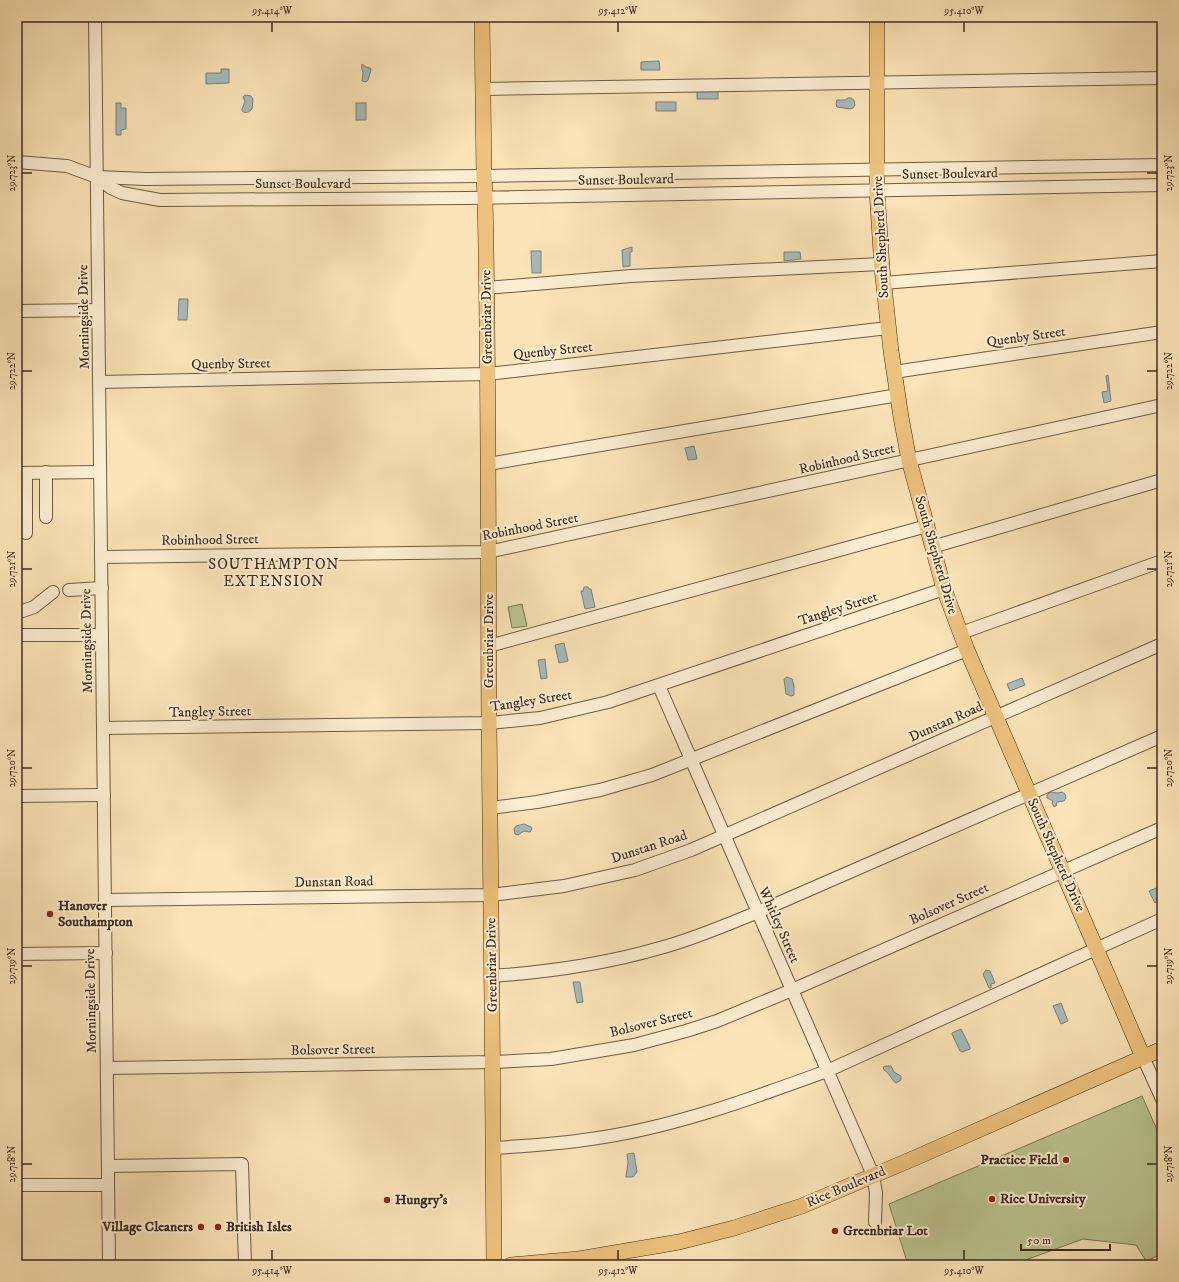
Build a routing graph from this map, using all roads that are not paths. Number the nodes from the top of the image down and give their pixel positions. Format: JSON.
{"nodes":[{"id":1,"x":95,"y":17,"type":"edge"},
{"id":2,"x":482,"y":17,"type":"edge"},
{"id":3,"x":877,"y":17,"type":"edge"},
{"id":4,"x":1162,"y":78,"type":"edge"},
{"id":5,"x":877,"y":83,"type":"junction"},
{"id":6,"x":483,"y":89,"type":"junction"},
{"id":7,"x":17,"y":162,"type":"edge"},
{"id":8,"x":1162,"y":165,"type":"edge"},
{"id":9,"x":877,"y":169,"type":"junction"},
{"id":10,"x":484,"y":176,"type":"junction"},
{"id":11,"x":97,"y":177,"type":"junction"},
{"id":12,"x":1162,"y":185,"type":"edge"},
{"id":13,"x":877,"y":191,"type":"junction"},
{"id":14,"x":485,"y":198,"type":"junction"},
{"id":15,"x":1162,"y":261,"type":"edge"},
{"id":16,"x":881,"y":264,"type":"junction"},
{"id":17,"x":883,"y":283,"type":"junction"},
{"id":18,"x":486,"y":288,"type":"junction"},
{"id":19,"x":98,"y":310,"type":"junction"},
{"id":20,"x":17,"y":311,"type":"edge"},
{"id":21,"x":888,"y":328,"type":"junction"},
{"id":22,"x":1162,"y":332,"type":"edge"},
{"id":23,"x":894,"y":372,"type":"junction"},
{"id":24,"x":488,"y":374,"type":"junction"},
{"id":25,"x":99,"y":382,"type":"junction"},
{"id":26,"x":898,"y":395,"type":"junction"},
{"id":27,"x":1162,"y":405,"type":"edge"},
{"id":28,"x":909,"y":460,"type":"junction"},
{"id":29,"x":488,"y":464,"type":"junction"},
{"id":30,"x":46,"y":472,"type":"junction"},
{"id":31,"x":100,"y":472,"type":"junction"},
{"id":32,"x":22,"y":473,"type":"edge"},
{"id":33,"x":1162,"y":480,"type":"edge"},
{"id":34,"x":46,"y":517,"type":"dead end"},
{"id":35,"x":927,"y":526,"type":"junction"},
{"id":36,"x":26,"y":533,"type":"dead end"},
{"id":37,"x":932,"y":547,"type":"junction"},
{"id":38,"x":488,"y":552,"type":"junction"},
{"id":39,"x":101,"y":557,"type":"junction"},
{"id":40,"x":1162,"y":561,"type":"edge"},
{"id":41,"x":102,"y":588,"type":"junction"},
{"id":42,"x":944,"y":589,"type":"junction"},
{"id":43,"x":69,"y":590,"type":"dead end"},
{"id":44,"x":53,"y":592,"type":"dead end"},
{"id":45,"x":17,"y":613,"type":"edge"},
{"id":46,"x":961,"y":633,"type":"junction"},
{"id":47,"x":17,"y":635,"type":"edge"},
{"id":48,"x":102,"y":635,"type":"junction"},
{"id":49,"x":1162,"y":644,"type":"edge"},
{"id":50,"x":489,"y":646,"type":"junction"},
{"id":51,"x":967,"y":650,"type":"junction"},
{"id":52,"x":659,"y":686,"type":"junction"},
{"id":53,"x":995,"y":717,"type":"junction"},
{"id":54,"x":489,"y":723,"type":"junction"},
{"id":55,"x":103,"y":728,"type":"junction"},
{"id":56,"x":1162,"y":736,"type":"edge"},
{"id":57,"x":692,"y":761,"type":"junction"},
{"id":58,"x":1029,"y":794,"type":"junction"},
{"id":59,"x":104,"y":795,"type":"junction"},
{"id":60,"x":17,"y":796,"type":"edge"},
{"id":61,"x":490,"y":808,"type":"junction"},
{"id":62,"x":1162,"y":828,"type":"edge"},
{"id":63,"x":724,"y":835,"type":"junction"},
{"id":64,"x":1063,"y":871,"type":"junction"},
{"id":65,"x":491,"y":895,"type":"junction"},
{"id":66,"x":105,"y":900,"type":"junction"},
{"id":67,"x":758,"y":912,"type":"junction"},
{"id":68,"x":1162,"y":919,"type":"edge"},
{"id":69,"x":1096,"y":948,"type":"junction"},
{"id":70,"x":106,"y":953,"type":"junction"},
{"id":71,"x":17,"y":954,"type":"edge"},
{"id":72,"x":492,"y":976,"type":"junction"},
{"id":73,"x":792,"y":990,"type":"junction"},
{"id":74,"x":1162,"y":1049,"type":"edge"},
{"id":75,"x":1143,"y":1057,"type":"junction"},
{"id":76,"x":494,"y":1062,"type":"junction"},
{"id":77,"x":107,"y":1068,"type":"junction"},
{"id":78,"x":827,"y":1071,"type":"junction"},
{"id":79,"x":1162,"y":1099,"type":"edge"},
{"id":80,"x":494,"y":1148,"type":"junction"},
{"id":81,"x":108,"y":1166,"type":"junction"},
{"id":82,"x":873,"y":1176,"type":"junction"},
{"id":83,"x":17,"y":1185,"type":"edge"},
{"id":84,"x":108,"y":1185,"type":"junction"},
{"id":85,"x":875,"y":1222,"type":"dead end"},
{"id":86,"x":109,"y":1265,"type":"edge"},
{"id":87,"x":245,"y":1265,"type":"edge"},
{"id":88,"x":494,"y":1265,"type":"edge"},
{"id":89,"x":511,"y":1265,"type":"edge"}],
"edges":[{"from":1,"to":11,"type":"street","name":"Morningside Drive"},
{"from":2,"to":6,"type":"main road","name":"Greenbriar Drive"},
{"from":3,"to":5,"type":"main road","name":"South Shepherd Drive"},
{"from":4,"to":5,"type":"street"},
{"from":5,"to":6,"type":"street"},
{"from":5,"to":9,"type":"main road","name":"South Shepherd Drive"},
{"from":6,"to":10,"type":"main road","name":"Greenbriar Drive"},
{"from":7,"to":11,"type":"street","name":"Sunset Boulevard"},
{"from":8,"to":9,"type":"street","name":"Sunset Boulevard"},
{"from":9,"to":10,"type":"street","name":"Sunset Boulevard"},
{"from":9,"to":13,"type":"main road","name":"South Shepherd Drive"},
{"from":10,"to":11,"type":"street","name":"Sunset Boulevard"},
{"from":10,"to":14,"type":"main road","name":"Greenbriar Drive"},
{"from":11,"to":14,"type":"street","name":"Sunset Boulevard"},
{"from":11,"to":19,"type":"street","name":"Morningside Drive"},
{"from":12,"to":13,"type":"street","name":"Sunset Boulevard"},
{"from":13,"to":14,"type":"street","name":"Sunset Boulevard"},
{"from":13,"to":16,"type":"main road","name":"South Shepherd Drive"},
{"from":14,"to":18,"type":"main road","name":"Greenbriar Drive"},
{"from":15,"to":17,"type":"street"},
{"from":16,"to":17,"type":"main road","name":"South Shepherd Drive"},
{"from":16,"to":18,"type":"street"},
{"from":17,"to":21,"type":"main road","name":"South Shepherd Drive"},
{"from":18,"to":24,"type":"main road","name":"Greenbriar Drive"},
{"from":19,"to":20,"type":"street"},
{"from":19,"to":25,"type":"street","name":"Morningside Drive"},
{"from":21,"to":23,"type":"main road","name":"South Shepherd Drive"},
{"from":21,"to":24,"type":"street","name":"Quenby Street"},
{"from":22,"to":23,"type":"street","name":"Quenby Street"},
{"from":23,"to":26,"type":"main road","name":"South Shepherd Drive"},
{"from":24,"to":25,"type":"street","name":"Quenby Street"},
{"from":24,"to":29,"type":"main road","name":"Greenbriar Drive"},
{"from":25,"to":31,"type":"street","name":"Morningside Drive"},
{"from":26,"to":28,"type":"main road","name":"South Shepherd Drive"},
{"from":26,"to":29,"type":"street"},
{"from":27,"to":28,"type":"street","name":"Robinhood Street"},
{"from":28,"to":35,"type":"main road","name":"South Shepherd Drive"},
{"from":28,"to":38,"type":"street","name":"Robinhood Street"},
{"from":29,"to":38,"type":"main road","name":"Greenbriar Drive"},
{"from":30,"to":31,"type":"street"},
{"from":30,"to":32,"type":"street"},
{"from":30,"to":34,"type":"street"},
{"from":31,"to":39,"type":"street","name":"Morningside Drive"},
{"from":32,"to":36,"type":"street"},
{"from":33,"to":37,"type":"street"},
{"from":35,"to":37,"type":"main road","name":"South Shepherd Drive"},
{"from":35,"to":50,"type":"street"},
{"from":37,"to":42,"type":"main road","name":"South Shepherd Drive"},
{"from":38,"to":39,"type":"street","name":"Robinhood Street"},
{"from":38,"to":50,"type":"main road","name":"Greenbriar Drive"},
{"from":39,"to":41,"type":"street","name":"Morningside Drive"},
{"from":40,"to":46,"type":"street"},
{"from":41,"to":43,"type":"street"},
{"from":41,"to":48,"type":"street","name":"Morningside Drive"},
{"from":42,"to":46,"type":"main road","name":"South Shepherd Drive"},
{"from":42,"to":52,"type":"street","name":"Tangley Street"},
{"from":44,"to":45,"type":"street"},
{"from":46,"to":51,"type":"main road","name":"South Shepherd Drive"},
{"from":47,"to":48,"type":"street"},
{"from":48,"to":55,"type":"street","name":"Morningside Drive"},
{"from":49,"to":53,"type":"street","name":"Dunstan Road"},
{"from":50,"to":54,"type":"main road","name":"Greenbriar Drive"},
{"from":51,"to":53,"type":"main road","name":"South Shepherd Drive"},
{"from":51,"to":57,"type":"street"},
{"from":52,"to":54,"type":"street","name":"Tangley Street"},
{"from":52,"to":57,"type":"street","name":"Whitley Street"},
{"from":53,"to":58,"type":"main road","name":"South Shepherd Drive"},
{"from":53,"to":63,"type":"street","name":"Dunstan Road"},
{"from":54,"to":55,"type":"street","name":"Tangley Street"},
{"from":54,"to":61,"type":"main road","name":"Greenbriar Drive"},
{"from":55,"to":59,"type":"street","name":"Morningside Drive"},
{"from":56,"to":58,"type":"street"},
{"from":57,"to":61,"type":"street"},
{"from":57,"to":63,"type":"street","name":"Whitley Street"},
{"from":58,"to":64,"type":"main road","name":"South Shepherd Drive"},
{"from":58,"to":67,"type":"street"},
{"from":59,"to":60,"type":"street"},
{"from":59,"to":66,"type":"street","name":"Morningside Drive"},
{"from":61,"to":65,"type":"main road","name":"Greenbriar Drive"},
{"from":62,"to":64,"type":"street","name":"Bolsover Street"},
{"from":63,"to":65,"type":"street","name":"Dunstan Road"},
{"from":63,"to":67,"type":"street","name":"Whitley Street"},
{"from":64,"to":69,"type":"main road","name":"South Shepherd Drive"},
{"from":64,"to":73,"type":"street","name":"Bolsover Street"},
{"from":65,"to":66,"type":"street","name":"Dunstan Road"},
{"from":65,"to":72,"type":"main road","name":"Greenbriar Drive"},
{"from":66,"to":70,"type":"street","name":"Morningside Drive"},
{"from":67,"to":72,"type":"street"},
{"from":67,"to":73,"type":"street","name":"Whitley Street"},
{"from":68,"to":69,"type":"street"},
{"from":69,"to":75,"type":"main road","name":"South Shepherd Drive"},
{"from":69,"to":78,"type":"street"},
{"from":70,"to":71,"type":"street"},
{"from":70,"to":77,"type":"street","name":"Morningside Drive"},
{"from":72,"to":76,"type":"main road","name":"Greenbriar Drive"},
{"from":73,"to":76,"type":"street","name":"Bolsover Street"},
{"from":73,"to":78,"type":"street","name":"Whitley Street"},
{"from":74,"to":75,"type":"main road","name":"Rice Boulevard"},
{"from":75,"to":79,"type":"street"},
{"from":75,"to":82,"type":"main road","name":"Rice Boulevard"},
{"from":76,"to":77,"type":"street","name":"Bolsover Street"},
{"from":76,"to":80,"type":"main road","name":"Greenbriar Drive"},
{"from":77,"to":81,"type":"street","name":"Morningside Drive"},
{"from":78,"to":80,"type":"street"},
{"from":78,"to":82,"type":"street","name":"Whitley Street"},
{"from":80,"to":88,"type":"main road","name":"Greenbriar Drive"},
{"from":81,"to":84,"type":"street","name":"Morningside Drive"},
{"from":81,"to":87,"type":"street"},
{"from":82,"to":85,"type":"street","name":"Whitley Street"},
{"from":82,"to":89,"type":"main road","name":"Rice Boulevard"},
{"from":83,"to":84,"type":"street"},
{"from":84,"to":86,"type":"street","name":"Morningside Drive"}]}
